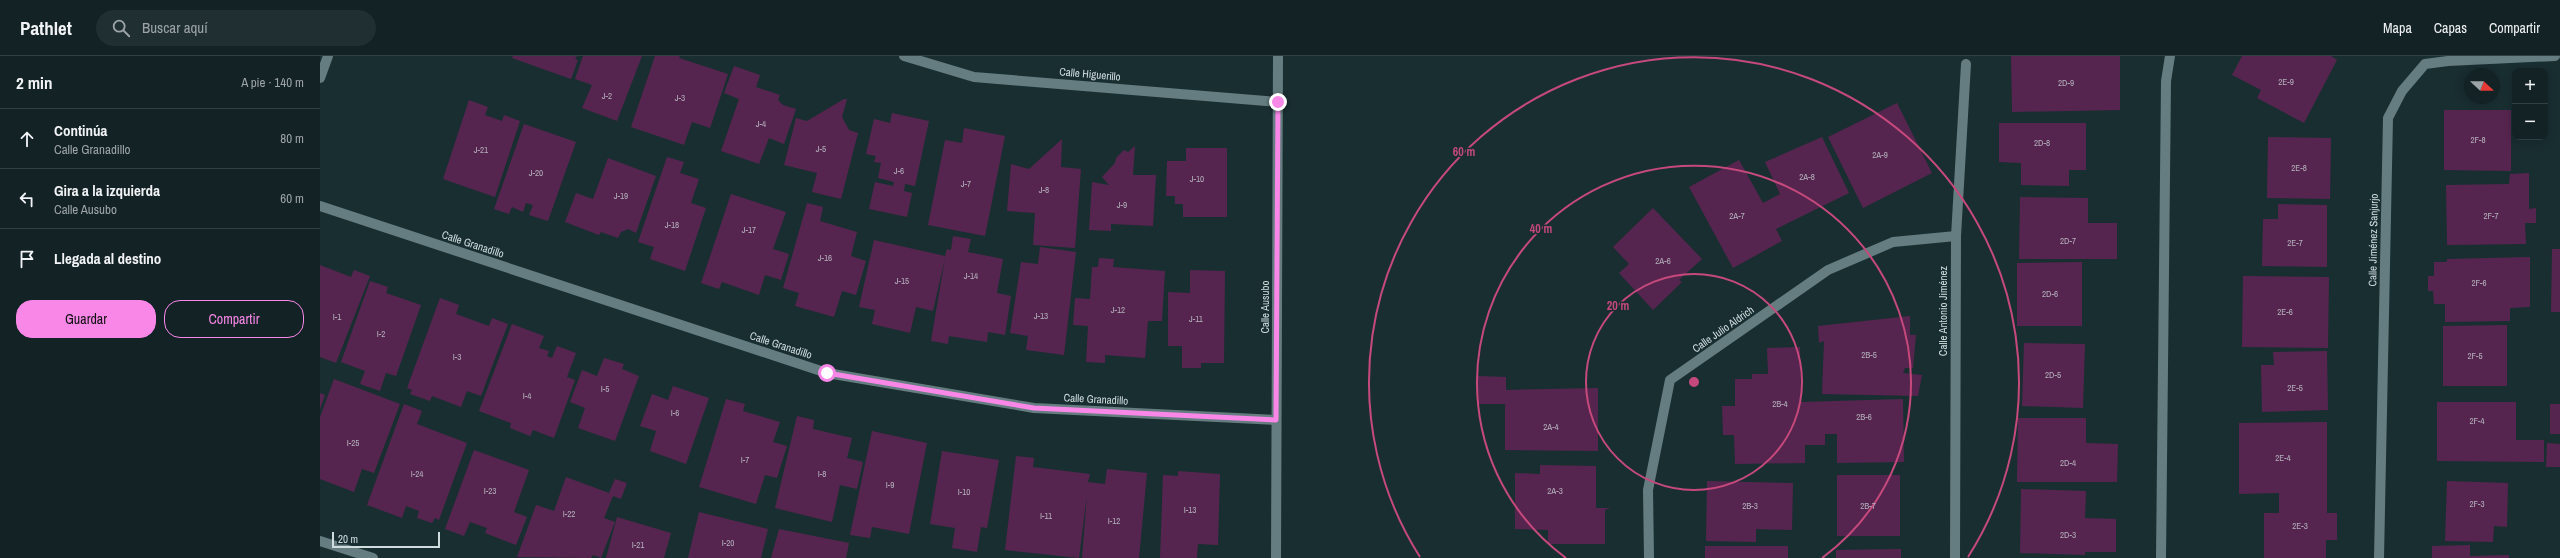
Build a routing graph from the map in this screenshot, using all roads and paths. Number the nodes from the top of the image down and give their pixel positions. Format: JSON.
{"nodes":[{"id":1,"x":328,"y":56,"type":"edge"},
{"id":2,"x":904,"y":56,"type":"edge"},
{"id":3,"x":1278,"y":56,"type":"edge"},
{"id":4,"x":2170,"y":56,"type":"edge"},
{"id":5,"x":2555,"y":56,"type":"edge"},
{"id":6,"x":1966,"y":64,"type":"dead end"},
{"id":7,"x":320,"y":78,"type":"edge"},
{"id":8,"x":1278,"y":102,"type":"junction"},
{"id":9,"x":320,"y":206,"type":"edge"},
{"id":10,"x":1956,"y":236,"type":"junction"},
{"id":11,"x":1276,"y":420,"type":"junction"},
{"id":12,"x":320,"y":540,"type":"edge"},
{"id":13,"x":373,"y":558,"type":"edge"},
{"id":14,"x":1276,"y":558,"type":"edge"},
{"id":15,"x":1649,"y":558,"type":"edge"},
{"id":16,"x":1955,"y":558,"type":"edge"},
{"id":17,"x":2161,"y":558,"type":"edge"},
{"id":18,"x":2379,"y":558,"type":"edge"}],
"edges":[{"from":1,"to":7,"type":"street"},
{"from":2,"to":8,"type":"street","name":"Calle Higuerillo"},
{"from":3,"to":8,"type":"street","name":"Calle Ausubo"},
{"from":4,"to":17,"type":"street"},
{"from":5,"to":18,"type":"street","name":"Calle Jiménez Sanjurjo"},
{"from":6,"to":10,"type":"street","name":"Calle Antonio Jiménez"},
{"from":8,"to":11,"type":"street","name":"Calle Ausubo"},
{"from":9,"to":11,"type":"street","name":"Calle Granadillo"},
{"from":10,"to":15,"type":"street","name":"Calle Julio Aldrich"},
{"from":10,"to":16,"type":"street","name":"Calle Antonio Jiménez"},
{"from":11,"to":14,"type":"street","name":"Calle Ausubo"},
{"from":12,"to":13,"type":"street"}]}
